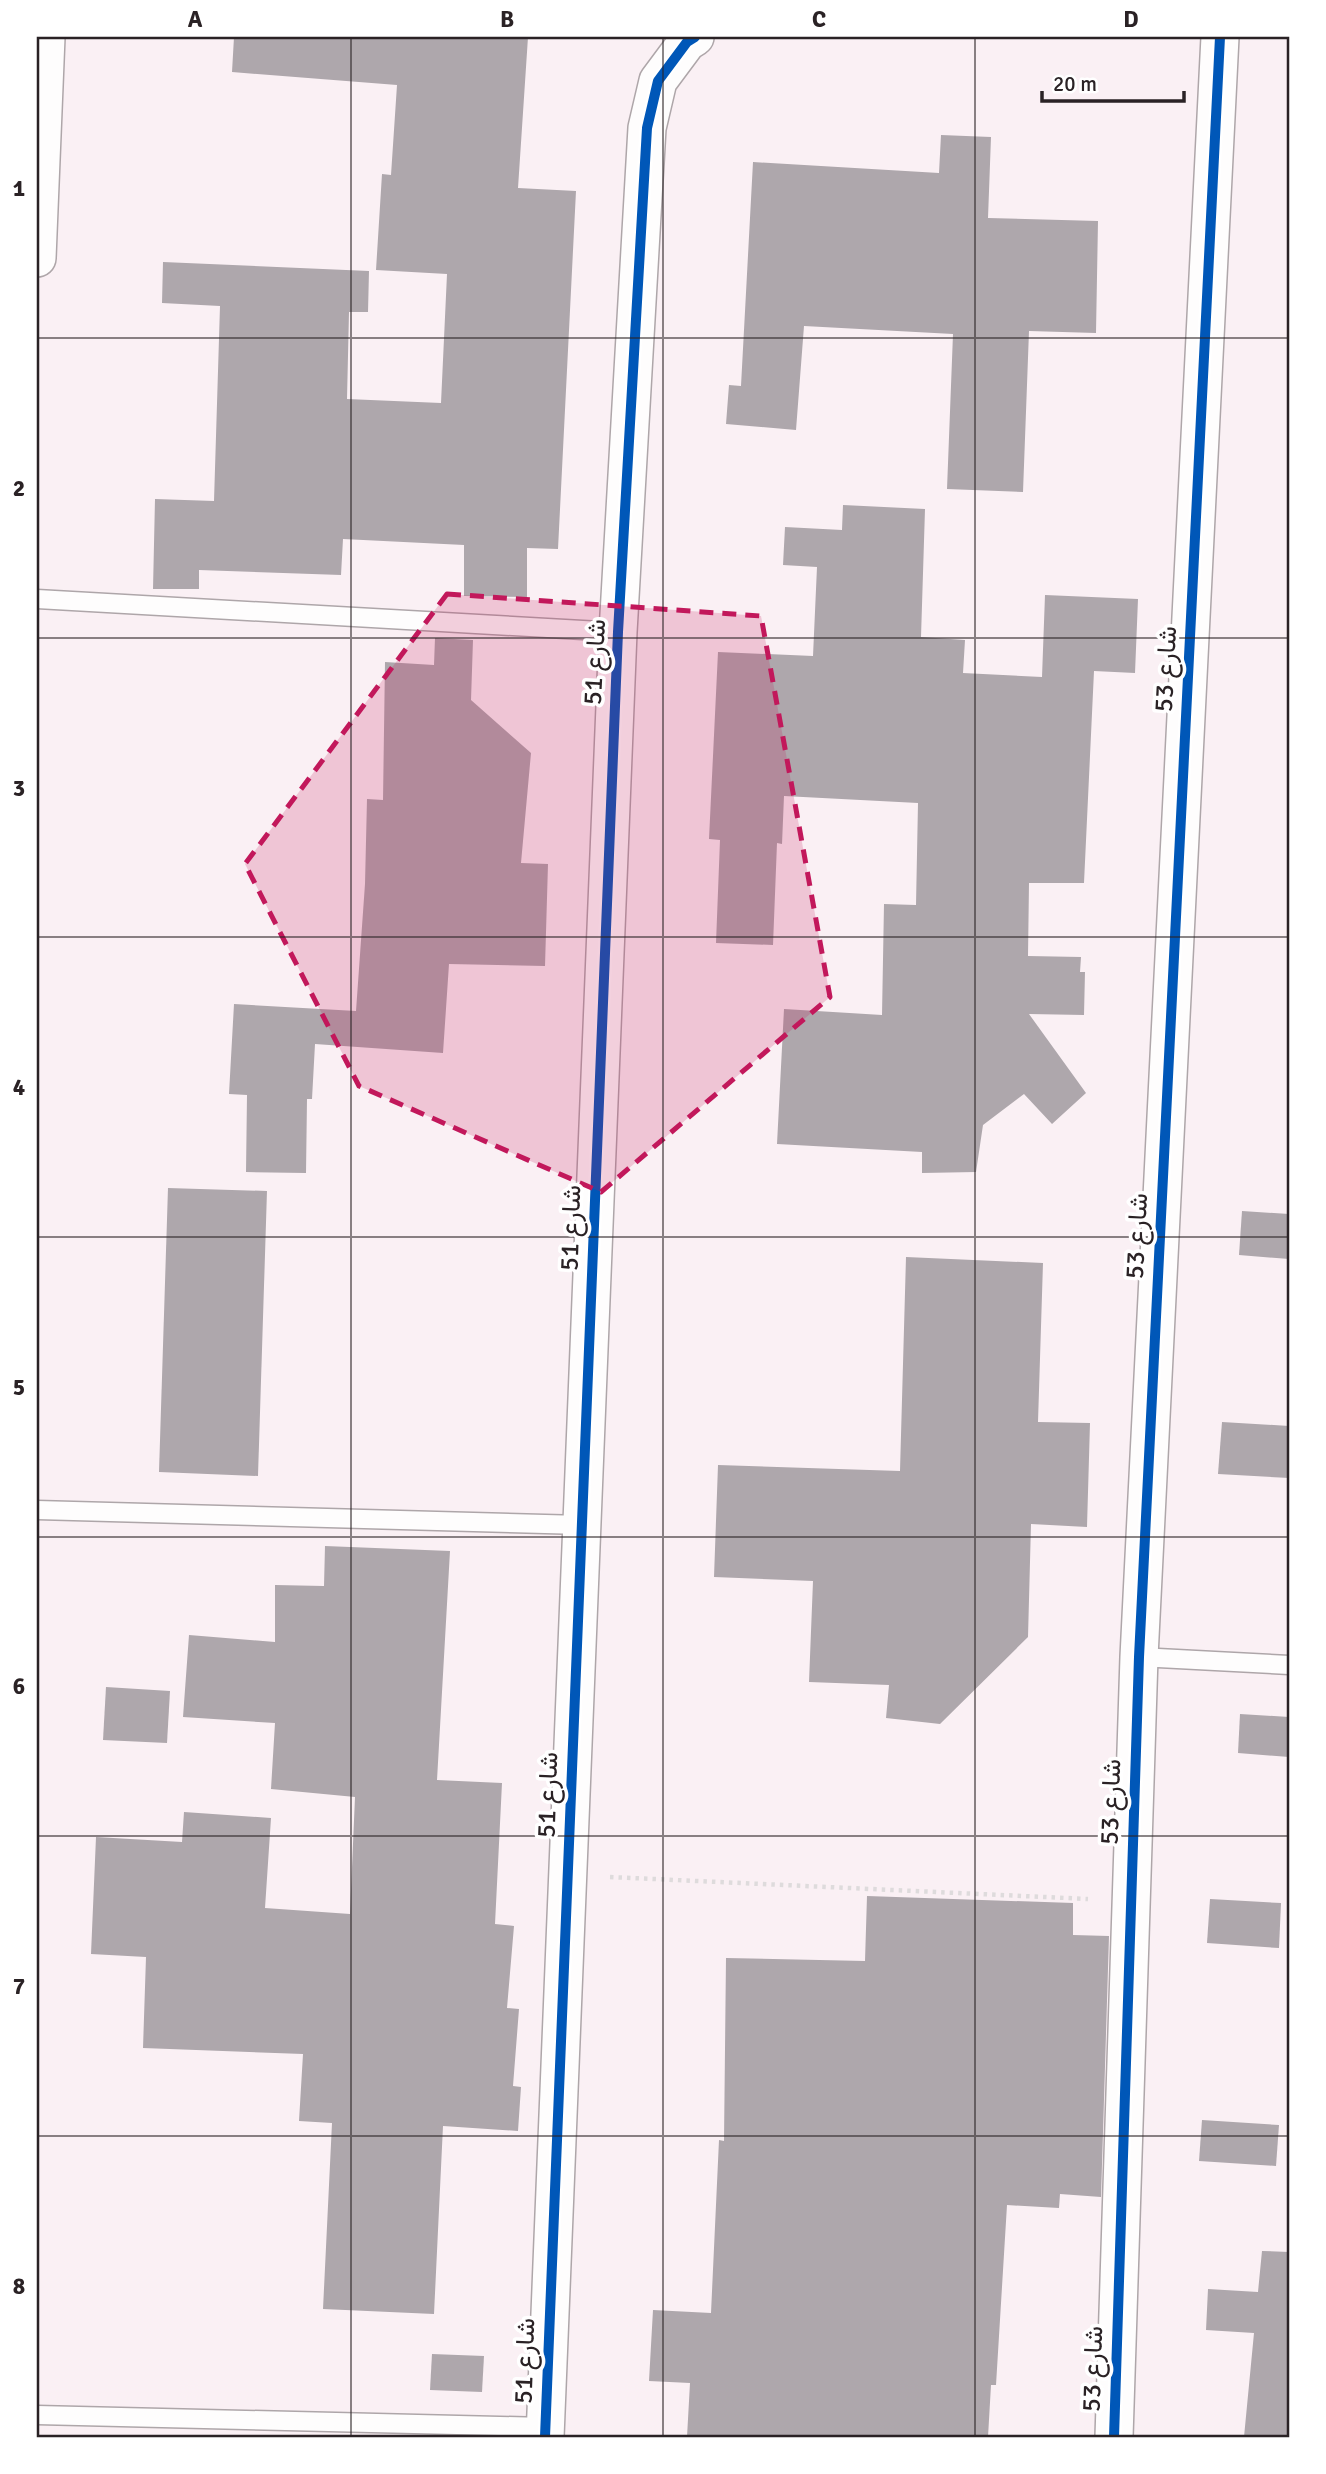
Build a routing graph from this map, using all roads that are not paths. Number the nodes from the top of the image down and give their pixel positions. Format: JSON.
{"nodes":[{"id":1,"x":46,"y":37,"type":"edge"},
{"id":2,"x":695,"y":37,"type":"edge"},
{"id":3,"x":1220,"y":37,"type":"edge"},
{"id":4,"x":37,"y":258,"type":"edge"},
{"id":5,"x":37,"y":599,"type":"edge"},
{"id":6,"x":618,"y":632,"type":"junction"},
{"id":7,"x":37,"y":1510,"type":"edge"},
{"id":8,"x":582,"y":1525,"type":"junction"},
{"id":9,"x":1139,"y":1657,"type":"junction"},
{"id":10,"x":1289,"y":1665,"type":"edge"},
{"id":11,"x":37,"y":2415,"type":"edge"},
{"id":12,"x":545,"y":2432,"type":"edge"},
{"id":13,"x":1114,"y":2437,"type":"edge"}],
"edges":[{"from":1,"to":4,"type":"street"},
{"from":2,"to":6,"type":"street","name":"شارع 51"},
{"from":3,"to":9,"type":"street","name":"شارع 53"},
{"from":5,"to":6,"type":"lane"},
{"from":6,"to":8,"type":"street","name":"شارع 51"},
{"from":7,"to":8,"type":"lane"},
{"from":8,"to":12,"type":"street","name":"شارع 51"},
{"from":9,"to":10,"type":"lane"},
{"from":9,"to":13,"type":"street","name":"شارع 53"},
{"from":11,"to":12,"type":"lane"}]}
